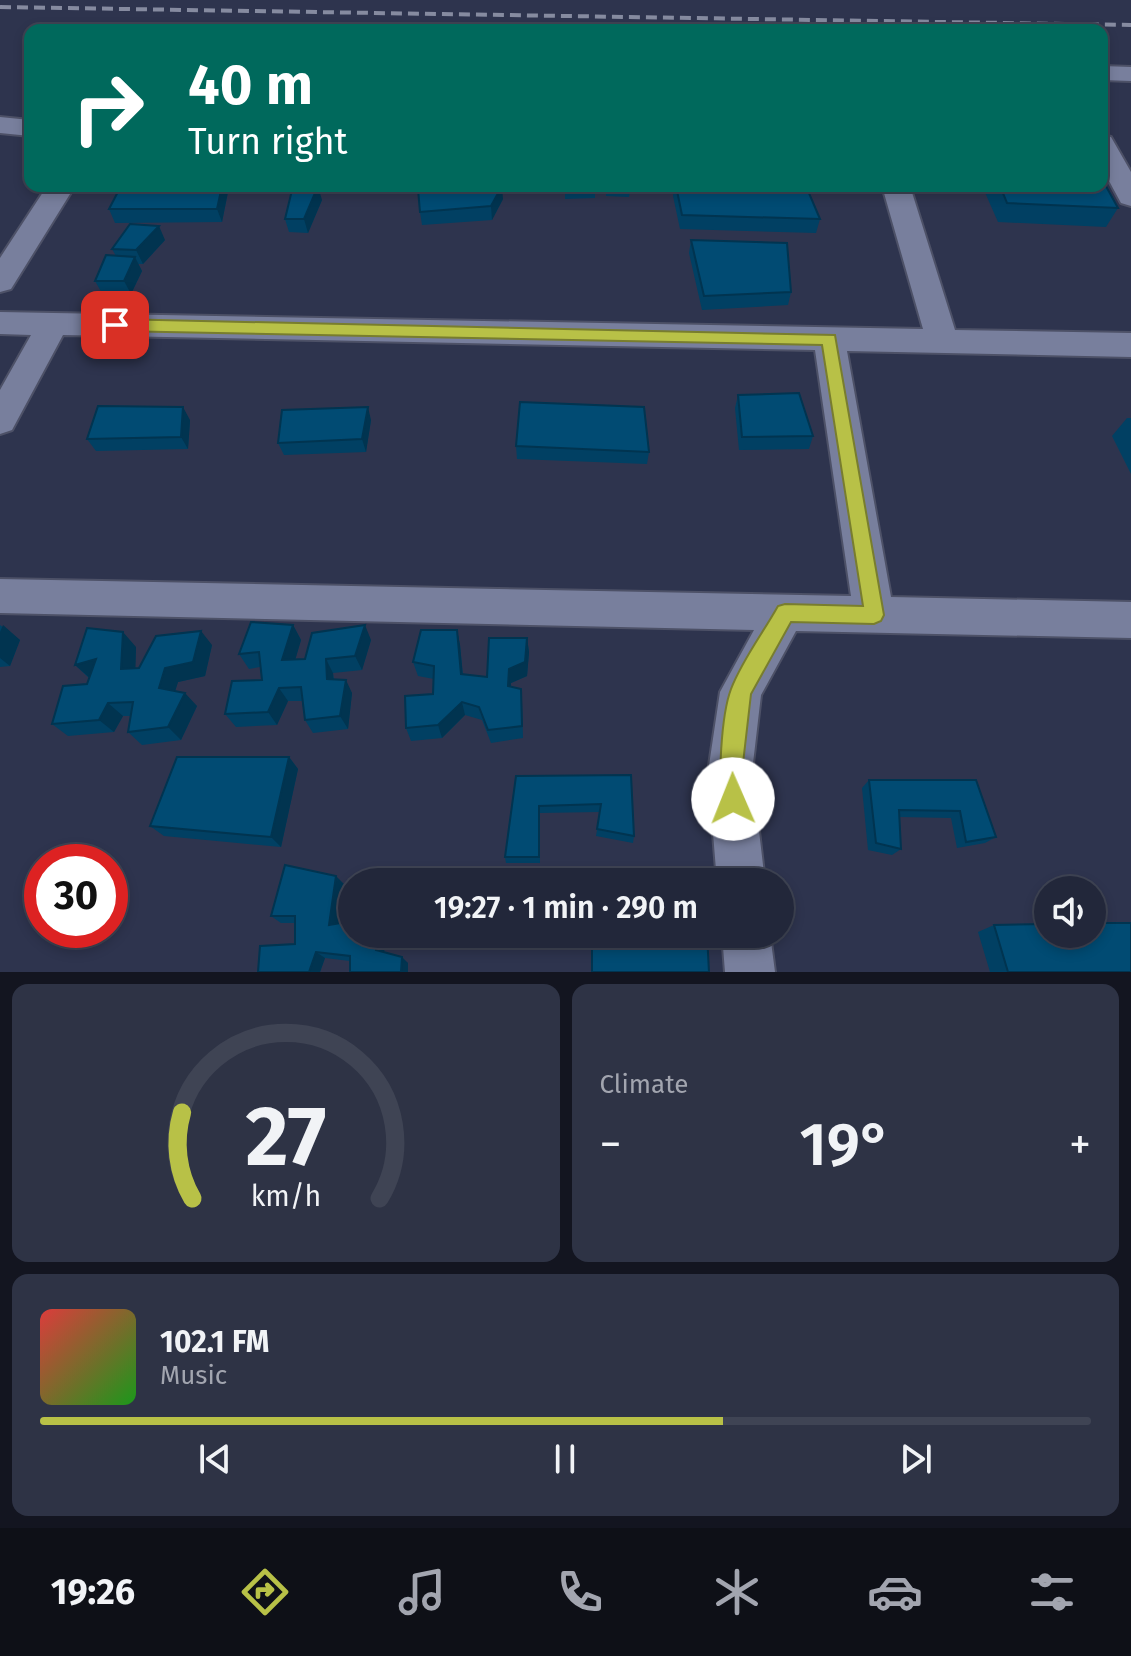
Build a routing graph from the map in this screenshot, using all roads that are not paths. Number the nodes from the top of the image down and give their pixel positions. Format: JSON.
{"nodes":[{"id":1,"x":1108,"y":73,"type":"edge"},
{"id":2,"x":1131,"y":74,"type":"edge"},
{"id":3,"x":0,"y":125,"type":"edge"},
{"id":4,"x":24,"y":127,"type":"edge"},
{"id":5,"x":1108,"y":154,"type":"edge"},
{"id":6,"x":57,"y":192,"type":"edge"},
{"id":7,"x":898,"y":192,"type":"edge"},
{"id":8,"x":1131,"y":197,"type":"edge"},
{"id":9,"x":0,"y":282,"type":"edge"},
{"id":10,"x":0,"y":323,"type":"edge"},
{"id":11,"x":53,"y":324,"type":"junction"},
{"id":12,"x":829,"y":339,"type":"junction"},
{"id":13,"x":942,"y":341,"type":"junction"},
{"id":14,"x":1131,"y":345,"type":"edge"},
{"id":15,"x":0,"y":421,"type":"edge"},
{"id":16,"x":0,"y":596,"type":"edge"},
{"id":17,"x":785,"y":613,"type":"junction"},
{"id":18,"x":874,"y":615,"type":"junction"},
{"id":19,"x":1131,"y":620,"type":"edge"},
{"id":20,"x":740,"y":868,"type":"edge"},
{"id":21,"x":747,"y":948,"type":"edge"},
{"id":22,"x":750,"y":972,"type":"edge"}],
"edges":[{"from":1,"to":2,"type":"street"},
{"from":3,"to":4,"type":"street"},
{"from":5,"to":8,"type":"street"},
{"from":6,"to":9,"type":"street"},
{"from":7,"to":13,"type":"street"},
{"from":10,"to":11,"type":"street"},
{"from":11,"to":12,"type":"street"},
{"from":11,"to":15,"type":"street"},
{"from":12,"to":13,"type":"street"},
{"from":12,"to":18,"type":"street"},
{"from":13,"to":14,"type":"street"},
{"from":16,"to":17,"type":"street"},
{"from":17,"to":18,"type":"street"},
{"from":17,"to":20,"type":"street"},
{"from":18,"to":19,"type":"street"},
{"from":21,"to":22,"type":"street"}]}
